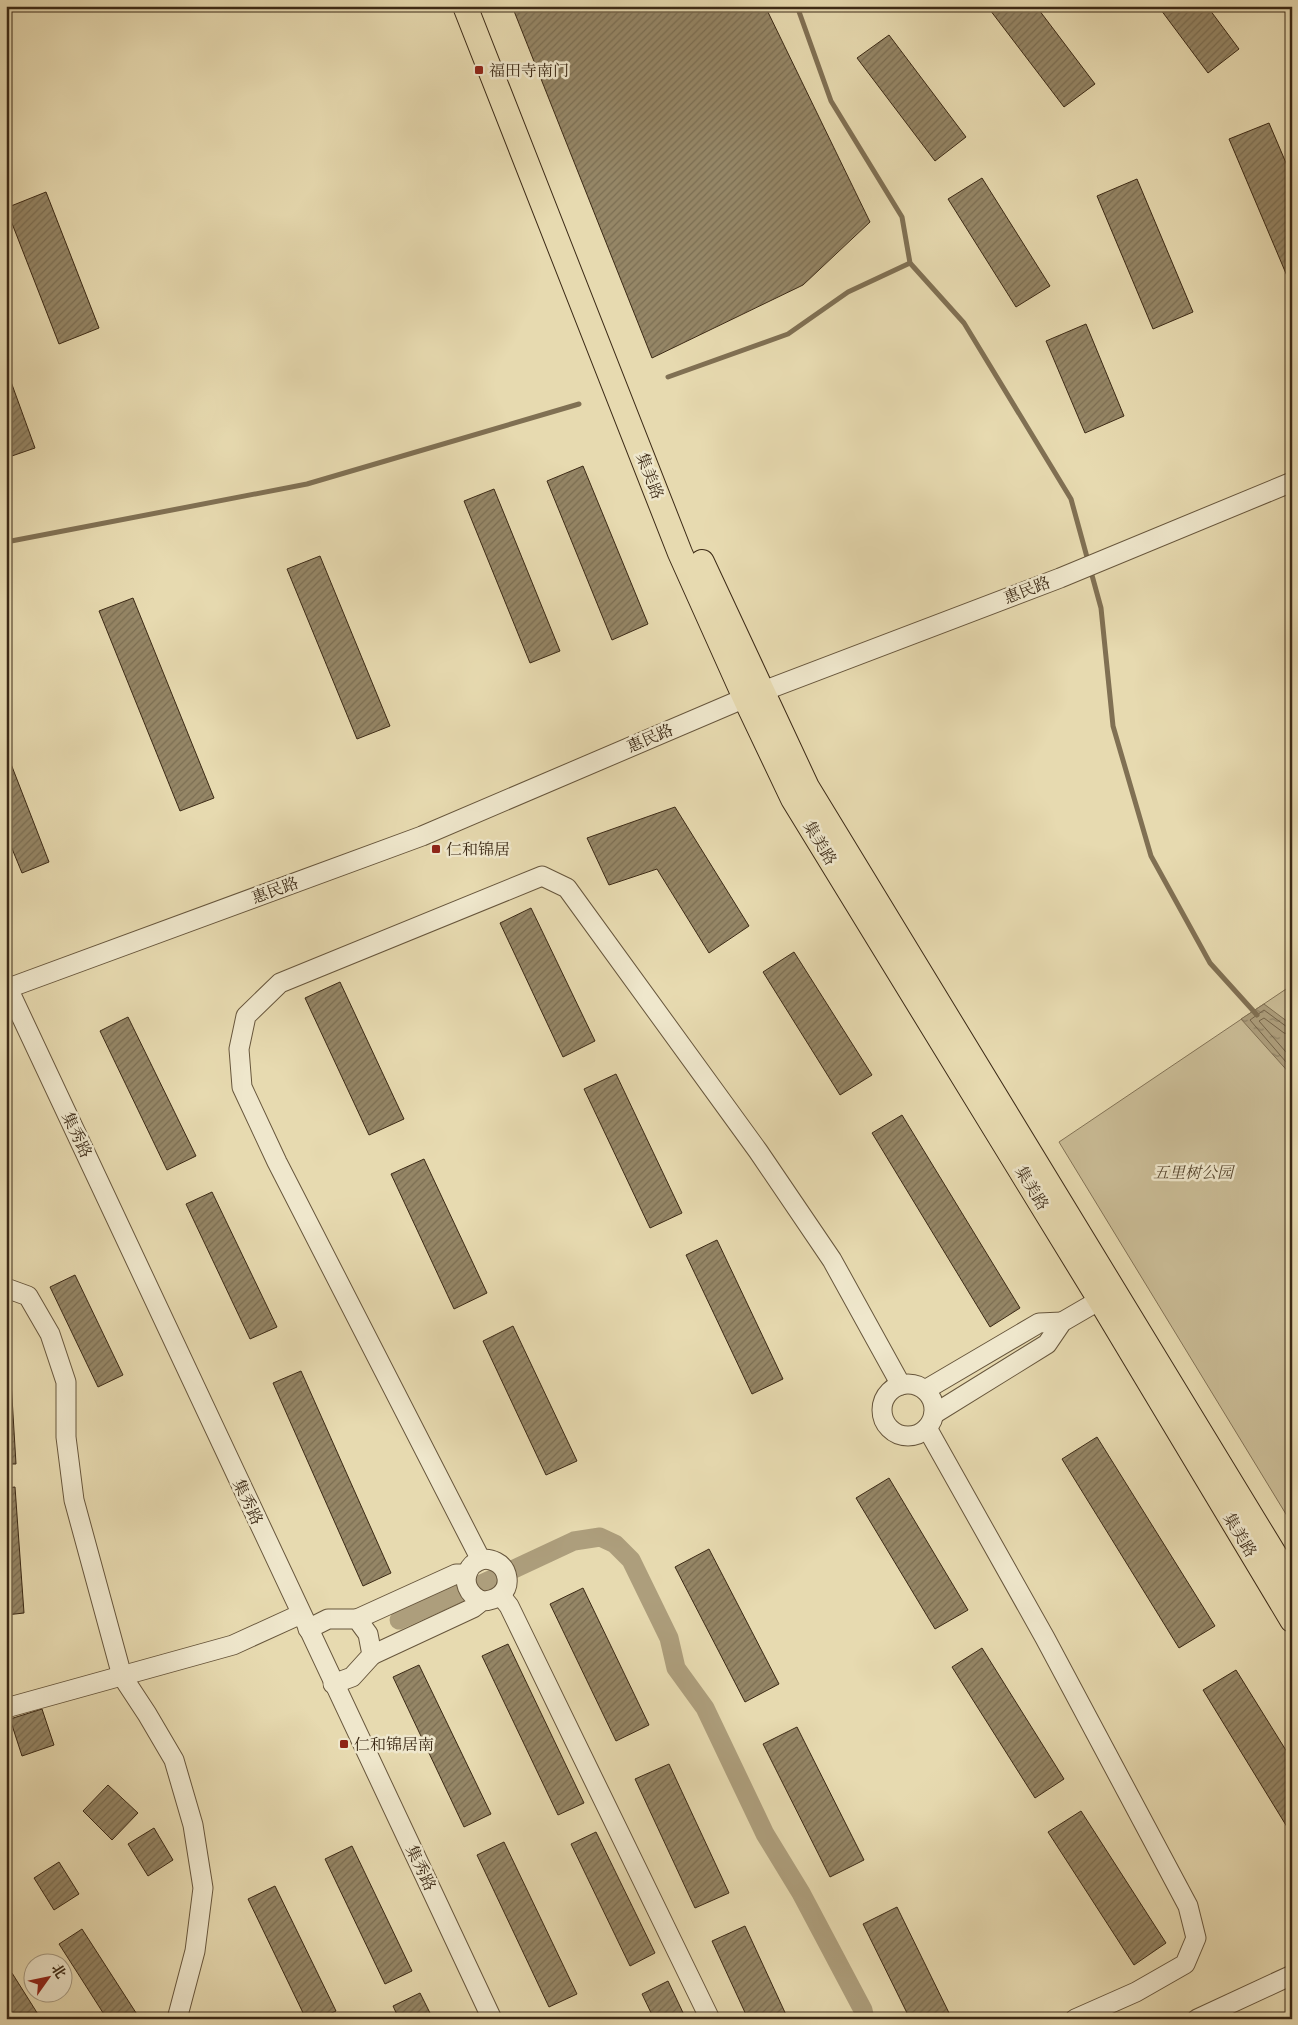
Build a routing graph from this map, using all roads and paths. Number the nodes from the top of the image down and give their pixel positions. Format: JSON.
{"nodes":[{"id":1,"x":465,"y":6,"type":"edge"},
{"id":2,"x":482,"y":6,"type":"edge"},
{"id":3,"x":1292,"y":482,"type":"edge"},
{"id":4,"x":753,"y":696,"type":"junction"},
{"id":5,"x":7,"y":987,"type":"edge"},
{"id":6,"x":6,"y":1288,"type":"edge"},
{"id":7,"x":1107,"y":1295,"type":"junction"},
{"id":8,"x":1062,"y":1322,"type":"junction"},
{"id":9,"x":900,"y":1385,"type":"junction"},
{"id":10,"x":925,"y":1390,"type":"junction"},
{"id":11,"x":930,"y":1421,"type":"junction"},
{"id":12,"x":481,"y":1560,"type":"junction"},
{"id":13,"x":467,"y":1574,"type":"junction"},
{"id":14,"x":1292,"y":1583,"type":"edge"},
{"id":15,"x":501,"y":1596,"type":"junction"},
{"id":16,"x":482,"y":1601,"type":"junction"},
{"id":17,"x":357,"y":1618,"type":"junction"},
{"id":18,"x":1292,"y":1620,"type":"edge"},
{"id":19,"x":304,"y":1621,"type":"junction"},
{"id":20,"x":372,"y":1655,"type":"junction"},
{"id":21,"x":122,"y":1676,"type":"junction"},
{"id":22,"x":334,"y":1684,"type":"junction"},
{"id":23,"x":6,"y":1708,"type":"edge"},
{"id":24,"x":1292,"y":1975,"type":"edge"},
{"id":25,"x":177,"y":2019,"type":"edge"},
{"id":26,"x":492,"y":2019,"type":"edge"},
{"id":27,"x":710,"y":2019,"type":"edge"},
{"id":28,"x":1075,"y":2019,"type":"edge"},
{"id":29,"x":1197,"y":2019,"type":"edge"}],
"edges":[{"from":1,"to":4,"type":"main road","name":"集美路"},
{"from":2,"to":4,"type":"main road","name":"集美路"},
{"from":3,"to":4,"type":"street","name":"惠民路"},
{"from":4,"to":5,"type":"street","name":"惠民路"},
{"from":4,"to":7,"type":"main road","name":"集美路"},
{"from":5,"to":19,"type":"street","name":"集秀路"},
{"from":6,"to":21,"type":"street"},
{"from":7,"to":8,"type":"street"},
{"from":7,"to":14,"type":"main road","name":"集美路"},
{"from":7,"to":18,"type":"main road","name":"集美路"},
{"from":8,"to":10,"type":"street"},
{"from":8,"to":11,"type":"street"},
{"from":9,"to":10,"type":"street"},
{"from":9,"to":11,"type":"street"},
{"from":9,"to":12,"type":"street"},
{"from":10,"to":11,"type":"street"},
{"from":11,"to":28,"type":"street"},
{"from":12,"to":13,"type":"street"},
{"from":12,"to":15,"type":"street"},
{"from":13,"to":16,"type":"street"},
{"from":13,"to":17,"type":"street"},
{"from":15,"to":16,"type":"street"},
{"from":15,"to":27,"type":"street"},
{"from":16,"to":20,"type":"street"},
{"from":17,"to":19,"type":"street"},
{"from":17,"to":20,"type":"street"},
{"from":19,"to":21,"type":"street"},
{"from":19,"to":22,"type":"street","name":"集秀路"},
{"from":20,"to":22,"type":"street"},
{"from":21,"to":23,"type":"street"},
{"from":21,"to":25,"type":"street"},
{"from":22,"to":26,"type":"street","name":"集秀路"},
{"from":24,"to":29,"type":"street"}]}
